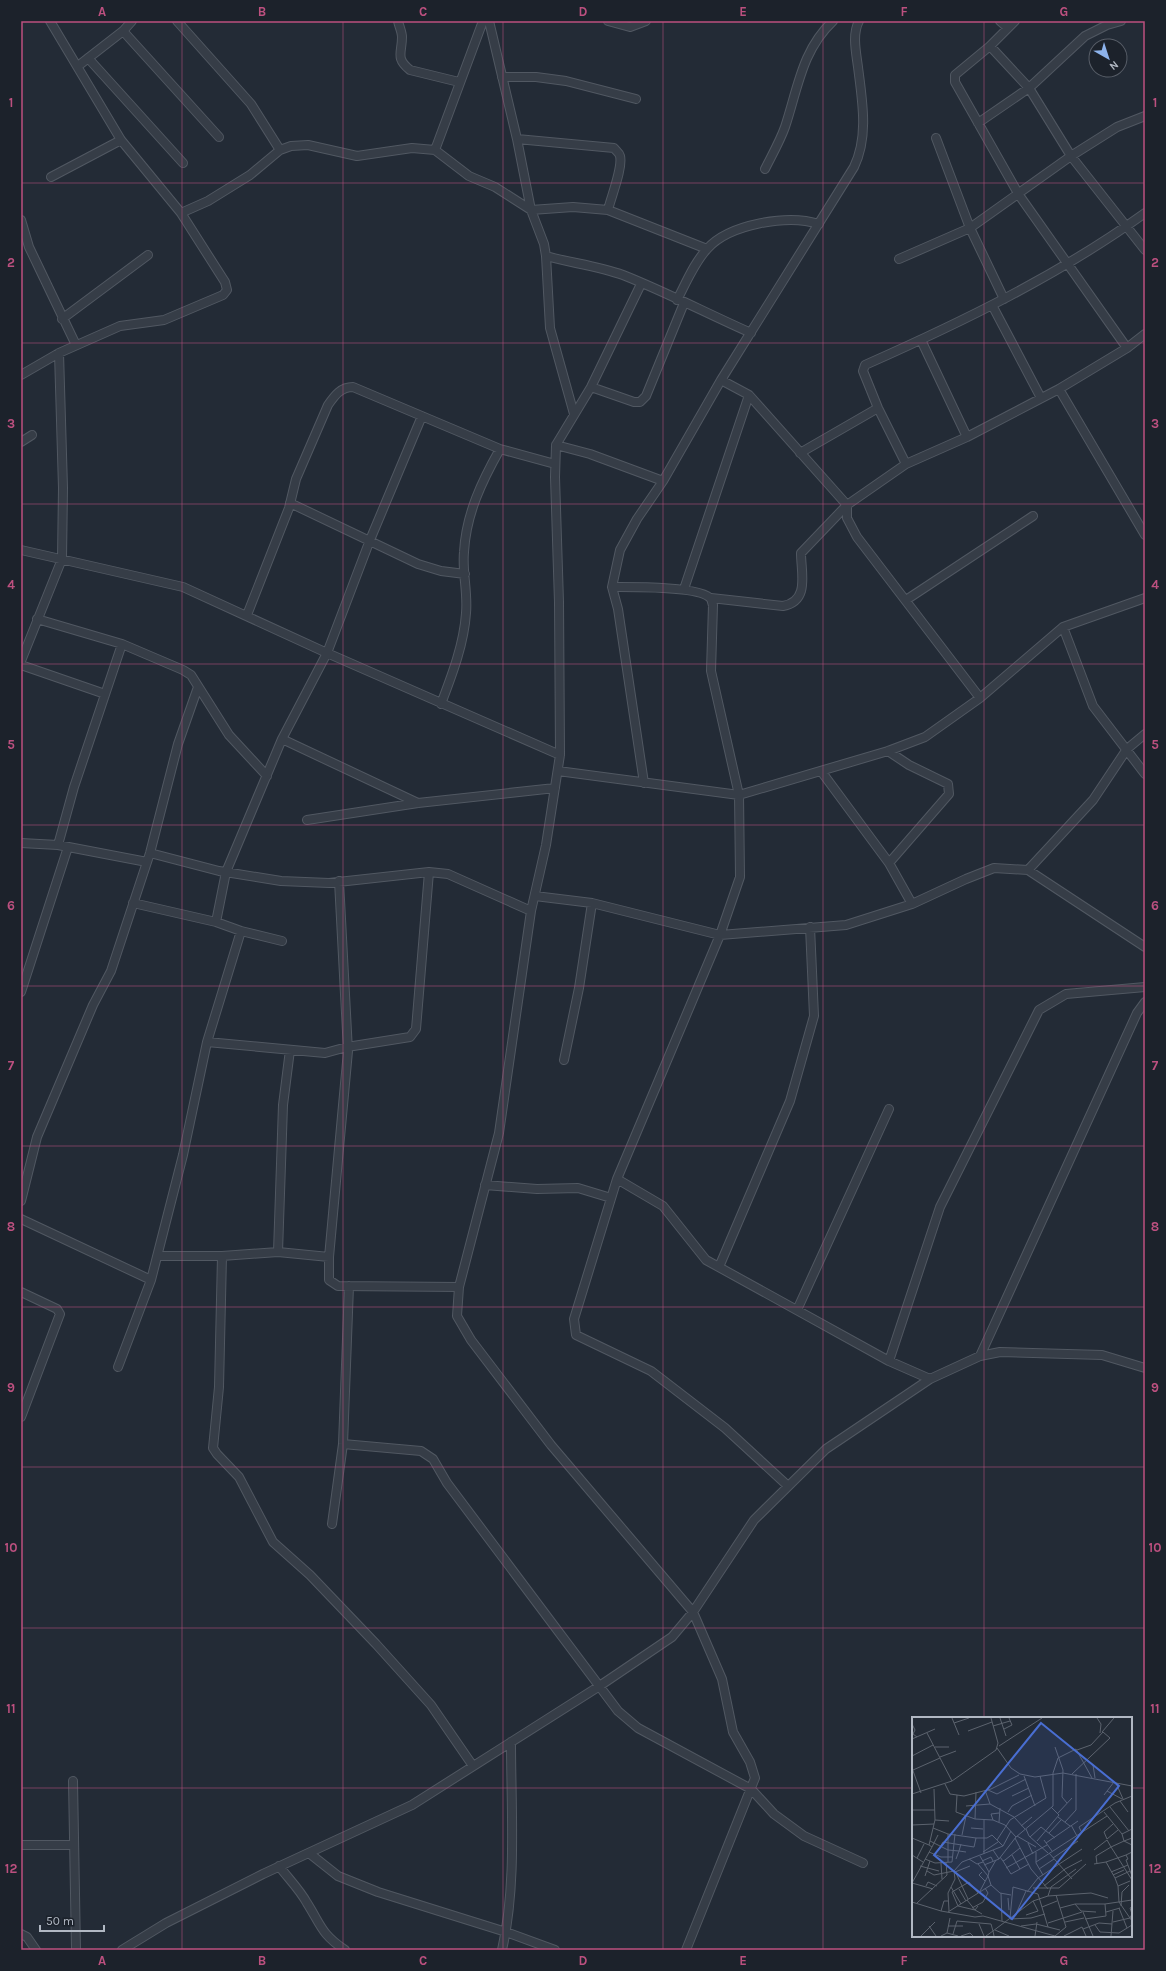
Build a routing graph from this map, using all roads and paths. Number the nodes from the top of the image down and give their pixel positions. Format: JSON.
{"nodes":[{"id":1,"x":50,"y":21,"type":"edge"},
{"id":2,"x":132,"y":21,"type":"edge"},
{"id":3,"x":177,"y":21,"type":"edge"},
{"id":4,"x":398,"y":21,"type":"edge"},
{"id":5,"x":483,"y":21,"type":"edge"},
{"id":6,"x":489,"y":21,"type":"edge"},
{"id":7,"x":608,"y":21,"type":"edge"},
{"id":8,"x":646,"y":21,"type":"edge"},
{"id":9,"x":832,"y":21,"type":"edge"},
{"id":10,"x":859,"y":21,"type":"edge"},
{"id":11,"x":1000,"y":21,"type":"edge"},
{"id":12,"x":1015,"y":21,"type":"edge"},
{"id":13,"x":1120,"y":21,"type":"edge"},
{"id":14,"x":1008,"y":28,"type":"junction"},
{"id":15,"x":123,"y":31,"type":"junction"},
{"id":16,"x":990,"y":46,"type":"junction"},
{"id":17,"x":88,"y":58,"type":"junction"},
{"id":18,"x":78,"y":66,"type":"junction"},
{"id":19,"x":502,"y":76,"type":"junction"},
{"id":20,"x":459,"y":82,"type":"junction"},
{"id":21,"x":1030,"y":88,"type":"junction"},
{"id":22,"x":636,"y":99,"type":"dead end"},
{"id":23,"x":1145,"y":116,"type":"edge"},
{"id":24,"x":978,"y":123,"type":"junction"},
{"id":25,"x":219,"y":137,"type":"dead end"},
{"id":26,"x":936,"y":138,"type":"dead end"},
{"id":27,"x":518,"y":139,"type":"junction"},
{"id":28,"x":122,"y":140,"type":"junction"},
{"id":29,"x":280,"y":150,"type":"junction"},
{"id":30,"x":435,"y":150,"type":"junction"},
{"id":31,"x":1071,"y":156,"type":"junction"},
{"id":32,"x":183,"y":163,"type":"dead end"},
{"id":33,"x":765,"y":169,"type":"dead end"},
{"id":34,"x":50,"y":177,"type":"dead end"},
{"id":35,"x":1019,"y":195,"type":"junction"},
{"id":36,"x":531,"y":210,"type":"junction"},
{"id":37,"x":608,"y":210,"type":"junction"},
{"id":38,"x":182,"y":213,"type":"junction"},
{"id":39,"x":1145,"y":213,"type":"edge"},
{"id":40,"x":21,"y":220,"type":"edge"},
{"id":41,"x":819,"y":224,"type":"junction"},
{"id":42,"x":1126,"y":227,"type":"junction"},
{"id":43,"x":970,"y":228,"type":"junction"},
{"id":44,"x":707,"y":249,"type":"junction"},
{"id":45,"x":1145,"y":250,"type":"edge"},
{"id":46,"x":148,"y":255,"type":"dead end"},
{"id":47,"x":546,"y":256,"type":"junction"},
{"id":48,"x":899,"y":259,"type":"dead end"},
{"id":49,"x":1068,"y":262,"type":"junction"},
{"id":50,"x":641,"y":284,"type":"junction"},
{"id":51,"x":1004,"y":298,"type":"junction"},
{"id":52,"x":681,"y":301,"type":"junction"},
{"id":53,"x":992,"y":305,"type":"junction"},
{"id":54,"x":62,"y":319,"type":"junction"},
{"id":55,"x":750,"y":333,"type":"junction"},
{"id":56,"x":1145,"y":334,"type":"edge"},
{"id":57,"x":921,"y":340,"type":"junction"},
{"id":58,"x":76,"y":345,"type":"junction"},
{"id":59,"x":1126,"y":348,"type":"junction"},
{"id":60,"x":59,"y":353,"type":"junction"},
{"id":61,"x":21,"y":374,"type":"edge"},
{"id":62,"x":721,"y":380,"type":"junction"},
{"id":63,"x":591,"y":387,"type":"junction"},
{"id":64,"x":1059,"y":389,"type":"junction"},
{"id":65,"x":749,"y":395,"type":"junction"},
{"id":66,"x":1041,"y":398,"type":"junction"},
{"id":67,"x":878,"y":408,"type":"junction"},
{"id":68,"x":574,"y":414,"type":"junction"},
{"id":69,"x":422,"y":416,"type":"junction"},
{"id":70,"x":32,"y":435,"type":"dead end"},
{"id":71,"x":967,"y":437,"type":"junction"},
{"id":72,"x":21,"y":442,"type":"edge"},
{"id":73,"x":556,"y":445,"type":"junction"},
{"id":74,"x":500,"y":449,"type":"junction"},
{"id":75,"x":800,"y":453,"type":"junction"},
{"id":76,"x":555,"y":464,"type":"junction"},
{"id":77,"x":906,"y":464,"type":"junction"},
{"id":78,"x":663,"y":481,"type":"junction"},
{"id":79,"x":290,"y":503,"type":"junction"},
{"id":80,"x":846,"y":505,"type":"junction"},
{"id":81,"x":1033,"y":516,"type":"dead end"},
{"id":82,"x":1145,"y":535,"type":"edge"},
{"id":83,"x":370,"y":540,"type":"junction"},
{"id":84,"x":21,"y":550,"type":"edge"},
{"id":85,"x":62,"y":559,"type":"junction"},
{"id":86,"x":465,"y":574,"type":"junction"},
{"id":87,"x":612,"y":586,"type":"junction"},
{"id":88,"x":684,"y":589,"type":"junction"},
{"id":89,"x":711,"y":598,"type":"junction"},
{"id":90,"x":1145,"y":598,"type":"edge"},
{"id":91,"x":906,"y":600,"type":"junction"},
{"id":92,"x":246,"y":615,"type":"junction"},
{"id":93,"x":37,"y":619,"type":"junction"},
{"id":94,"x":1063,"y":627,"type":"junction"},
{"id":95,"x":122,"y":644,"type":"junction"},
{"id":96,"x":327,"y":653,"type":"junction"},
{"id":97,"x":21,"y":661,"type":"edge"},
{"id":98,"x":21,"y":665,"type":"edge"},
{"id":99,"x":198,"y":686,"type":"junction"},
{"id":100,"x":106,"y":694,"type":"junction"},
{"id":101,"x":980,"y":698,"type":"junction"},
{"id":102,"x":441,"y":704,"type":"junction"},
{"id":103,"x":1145,"y":734,"type":"edge"},
{"id":104,"x":282,"y":739,"type":"junction"},
{"id":105,"x":1127,"y":749,"type":"junction"},
{"id":106,"x":888,"y":751,"type":"junction"},
{"id":107,"x":560,"y":755,"type":"junction"},
{"id":108,"x":558,"y":771,"type":"junction"},
{"id":109,"x":821,"y":771,"type":"junction"},
{"id":110,"x":1145,"y":774,"type":"edge"},
{"id":111,"x":267,"y":776,"type":"junction"},
{"id":112,"x":644,"y":783,"type":"junction"},
{"id":113,"x":555,"y":788,"type":"junction"},
{"id":114,"x":739,"y":795,"type":"junction"},
{"id":115,"x":418,"y":803,"type":"junction"},
{"id":116,"x":307,"y":820,"type":"dead end"},
{"id":117,"x":21,"y":843,"type":"edge"},
{"id":118,"x":58,"y":845,"type":"junction"},
{"id":119,"x":68,"y":847,"type":"junction"},
{"id":120,"x":150,"y":854,"type":"junction"},
{"id":121,"x":147,"y":862,"type":"junction"},
{"id":122,"x":889,"y":863,"type":"junction"},
{"id":123,"x":1028,"y":870,"type":"junction"},
{"id":124,"x":226,"y":872,"type":"junction"},
{"id":125,"x":429,"y":872,"type":"junction"},
{"id":126,"x":339,"y":881,"type":"junction"},
{"id":127,"x":535,"y":896,"type":"junction"},
{"id":128,"x":133,"y":903,"type":"junction"},
{"id":129,"x":592,"y":903,"type":"junction"},
{"id":130,"x":912,"y":904,"type":"junction"},
{"id":131,"x":531,"y":911,"type":"junction"},
{"id":132,"x":216,"y":922,"type":"junction"},
{"id":133,"x":810,"y":928,"type":"junction"},
{"id":134,"x":241,"y":931,"type":"junction"},
{"id":135,"x":720,"y":935,"type":"junction"},
{"id":136,"x":282,"y":941,"type":"dead end"},
{"id":137,"x":1145,"y":947,"type":"edge"},
{"id":138,"x":1145,"y":987,"type":"edge"},
{"id":139,"x":21,"y":992,"type":"edge"},
{"id":140,"x":1145,"y":1002,"type":"edge"},
{"id":141,"x":207,"y":1042,"type":"junction"},
{"id":142,"x":347,"y":1047,"type":"junction"},
{"id":143,"x":290,"y":1050,"type":"junction"},
{"id":144,"x":564,"y":1060,"type":"dead end"},
{"id":145,"x":889,"y":1109,"type":"dead end"},
{"id":146,"x":617,"y":1179,"type":"junction"},
{"id":147,"x":485,"y":1185,"type":"junction"},
{"id":148,"x":611,"y":1198,"type":"junction"},
{"id":149,"x":21,"y":1201,"type":"edge"},
{"id":150,"x":21,"y":1219,"type":"edge"},
{"id":151,"x":278,"y":1252,"type":"junction"},
{"id":152,"x":158,"y":1256,"type":"junction"},
{"id":153,"x":222,"y":1256,"type":"junction"},
{"id":154,"x":329,"y":1257,"type":"junction"},
{"id":155,"x":719,"y":1267,"type":"junction"},
{"id":156,"x":151,"y":1280,"type":"junction"},
{"id":157,"x":349,"y":1286,"type":"junction"},
{"id":158,"x":459,"y":1287,"type":"junction"},
{"id":159,"x":21,"y":1292,"type":"edge"},
{"id":160,"x":797,"y":1310,"type":"junction"},
{"id":161,"x":980,"y":1356,"type":"junction"},
{"id":162,"x":889,"y":1361,"type":"junction"},
{"id":163,"x":118,"y":1367,"type":"dead end"},
{"id":164,"x":1145,"y":1368,"type":"edge"},
{"id":165,"x":930,"y":1379,"type":"junction"},
{"id":166,"x":21,"y":1417,"type":"edge"},
{"id":167,"x":343,"y":1444,"type":"junction"},
{"id":168,"x":788,"y":1486,"type":"junction"},
{"id":169,"x":332,"y":1524,"type":"dead end"},
{"id":170,"x":693,"y":1612,"type":"junction"},
{"id":171,"x":598,"y":1687,"type":"junction"},
{"id":172,"x":511,"y":1742,"type":"junction"},
{"id":173,"x":474,"y":1766,"type":"junction"},
{"id":174,"x":73,"y":1781,"type":"dead end"},
{"id":175,"x":751,"y":1789,"type":"junction"},
{"id":176,"x":73,"y":1844,"type":"junction"},
{"id":177,"x":21,"y":1845,"type":"edge"},
{"id":178,"x":309,"y":1853,"type":"junction"},
{"id":179,"x":863,"y":1863,"type":"dead end"},
{"id":180,"x":279,"y":1866,"type":"junction"},
{"id":181,"x":506,"y":1932,"type":"junction"},
{"id":182,"x":21,"y":1934,"type":"edge"},
{"id":183,"x":36,"y":1950,"type":"edge"},
{"id":184,"x":76,"y":1950,"type":"edge"},
{"id":185,"x":122,"y":1950,"type":"edge"},
{"id":186,"x":345,"y":1950,"type":"edge"},
{"id":187,"x":502,"y":1950,"type":"edge"},
{"id":188,"x":555,"y":1950,"type":"edge"},
{"id":189,"x":686,"y":1950,"type":"edge"}],
"edges":[{"from":1,"to":18,"type":"street"},
{"from":2,"to":15,"type":"street"},
{"from":3,"to":29,"type":"street"},
{"from":4,"to":20,"type":"street"},
{"from":5,"to":20,"type":"street"},
{"from":6,"to":19,"type":"street"},
{"from":7,"to":8,"type":"street"},
{"from":9,"to":33,"type":"street"},
{"from":10,"to":41,"type":"street"},
{"from":11,"to":14,"type":"street"},
{"from":12,"to":14,"type":"street"},
{"from":13,"to":21,"type":"street"},
{"from":14,"to":16,"type":"street"},
{"from":15,"to":17,"type":"street"},
{"from":15,"to":25,"type":"street"},
{"from":16,"to":21,"type":"street"},
{"from":16,"to":24,"type":"street"},
{"from":17,"to":18,"type":"street"},
{"from":17,"to":32,"type":"street"},
{"from":18,"to":28,"type":"street"},
{"from":19,"to":22,"type":"street"},
{"from":19,"to":27,"type":"street"},
{"from":20,"to":30,"type":"street"},
{"from":21,"to":24,"type":"street"},
{"from":21,"to":31,"type":"street"},
{"from":23,"to":31,"type":"street"},
{"from":24,"to":35,"type":"street"},
{"from":26,"to":43,"type":"street"},
{"from":27,"to":36,"type":"street"},
{"from":27,"to":37,"type":"street"},
{"from":28,"to":34,"type":"street"},
{"from":28,"to":38,"type":"street"},
{"from":29,"to":30,"type":"street"},
{"from":29,"to":38,"type":"street"},
{"from":30,"to":36,"type":"street"},
{"from":31,"to":35,"type":"street"},
{"from":31,"to":42,"type":"street"},
{"from":35,"to":43,"type":"street"},
{"from":35,"to":49,"type":"street"},
{"from":36,"to":37,"type":"street"},
{"from":36,"to":47,"type":"street"},
{"from":37,"to":44,"type":"street"},
{"from":38,"to":58,"type":"street"},
{"from":39,"to":42,"type":"street"},
{"from":40,"to":54,"type":"street"},
{"from":41,"to":44,"type":"street"},
{"from":41,"to":55,"type":"street"},
{"from":42,"to":45,"type":"street"},
{"from":42,"to":49,"type":"street"},
{"from":43,"to":48,"type":"street"},
{"from":43,"to":51,"type":"street"},
{"from":44,"to":52,"type":"street"},
{"from":46,"to":54,"type":"street"},
{"from":47,"to":50,"type":"street"},
{"from":47,"to":68,"type":"street"},
{"from":49,"to":51,"type":"street"},
{"from":49,"to":59,"type":"street"},
{"from":50,"to":52,"type":"street"},
{"from":50,"to":63,"type":"street"},
{"from":51,"to":53,"type":"street"},
{"from":52,"to":55,"type":"street"},
{"from":52,"to":63,"type":"street"},
{"from":53,"to":57,"type":"street"},
{"from":53,"to":66,"type":"street"},
{"from":54,"to":58,"type":"street"},
{"from":55,"to":62,"type":"street"},
{"from":56,"to":59,"type":"street"},
{"from":57,"to":67,"type":"street"},
{"from":57,"to":71,"type":"street"},
{"from":58,"to":60,"type":"street"},
{"from":59,"to":64,"type":"street"},
{"from":60,"to":61,"type":"street"},
{"from":60,"to":85,"type":"street"},
{"from":62,"to":65,"type":"street"},
{"from":62,"to":78,"type":"street"},
{"from":63,"to":68,"type":"street"},
{"from":64,"to":66,"type":"street"},
{"from":64,"to":82,"type":"street"},
{"from":65,"to":75,"type":"street"},
{"from":65,"to":88,"type":"street"},
{"from":66,"to":71,"type":"street"},
{"from":67,"to":75,"type":"street"},
{"from":67,"to":77,"type":"street"},
{"from":68,"to":73,"type":"street"},
{"from":69,"to":74,"type":"street"},
{"from":69,"to":79,"type":"street"},
{"from":69,"to":83,"type":"street"},
{"from":70,"to":72,"type":"street"},
{"from":71,"to":77,"type":"street"},
{"from":73,"to":76,"type":"street"},
{"from":73,"to":78,"type":"street"},
{"from":74,"to":76,"type":"street"},
{"from":74,"to":86,"type":"street"},
{"from":75,"to":80,"type":"street"},
{"from":76,"to":107,"type":"street"},
{"from":77,"to":80,"type":"street"},
{"from":78,"to":87,"type":"street"},
{"from":79,"to":83,"type":"street"},
{"from":79,"to":92,"type":"street"},
{"from":80,"to":89,"type":"street"},
{"from":80,"to":91,"type":"street"},
{"from":81,"to":91,"type":"street"},
{"from":83,"to":86,"type":"street"},
{"from":83,"to":96,"type":"street"},
{"from":84,"to":85,"type":"street"},
{"from":85,"to":92,"type":"street"},
{"from":85,"to":93,"type":"street"},
{"from":86,"to":102,"type":"street"},
{"from":87,"to":88,"type":"street"},
{"from":87,"to":112,"type":"street"},
{"from":88,"to":89,"type":"street"},
{"from":89,"to":114,"type":"street"},
{"from":90,"to":94,"type":"street"},
{"from":91,"to":101,"type":"street"},
{"from":92,"to":96,"type":"street"},
{"from":93,"to":95,"type":"street"},
{"from":93,"to":97,"type":"street"},
{"from":94,"to":101,"type":"street"},
{"from":94,"to":105,"type":"street"},
{"from":95,"to":99,"type":"street"},
{"from":95,"to":100,"type":"street"},
{"from":96,"to":102,"type":"street"},
{"from":96,"to":104,"type":"street"},
{"from":98,"to":100,"type":"street"},
{"from":99,"to":111,"type":"street"},
{"from":99,"to":120,"type":"street"},
{"from":100,"to":118,"type":"street"},
{"from":101,"to":106,"type":"street"},
{"from":102,"to":107,"type":"street"},
{"from":103,"to":105,"type":"street"},
{"from":104,"to":111,"type":"street"},
{"from":104,"to":115,"type":"street"},
{"from":105,"to":110,"type":"street"},
{"from":105,"to":123,"type":"street"},
{"from":106,"to":109,"type":"street"},
{"from":106,"to":122,"type":"street"},
{"from":107,"to":108,"type":"street"},
{"from":108,"to":112,"type":"street"},
{"from":108,"to":113,"type":"street"},
{"from":109,"to":114,"type":"street"},
{"from":109,"to":122,"type":"street"},
{"from":111,"to":124,"type":"street"},
{"from":112,"to":114,"type":"street"},
{"from":113,"to":115,"type":"street"},
{"from":113,"to":127,"type":"street"},
{"from":114,"to":135,"type":"street"},
{"from":115,"to":116,"type":"street"},
{"from":117,"to":118,"type":"street"},
{"from":118,"to":119,"type":"street"},
{"from":119,"to":121,"type":"street"},
{"from":119,"to":139,"type":"street"},
{"from":120,"to":121,"type":"street"},
{"from":120,"to":124,"type":"street"},
{"from":121,"to":128,"type":"street"},
{"from":122,"to":130,"type":"street"},
{"from":123,"to":130,"type":"street"},
{"from":123,"to":137,"type":"street"},
{"from":124,"to":126,"type":"street"},
{"from":124,"to":132,"type":"street"},
{"from":125,"to":126,"type":"street"},
{"from":125,"to":131,"type":"street"},
{"from":125,"to":142,"type":"street"},
{"from":126,"to":142,"type":"street"},
{"from":127,"to":129,"type":"street"},
{"from":127,"to":131,"type":"street"},
{"from":128,"to":132,"type":"street"},
{"from":128,"to":149,"type":"street"},
{"from":129,"to":135,"type":"street"},
{"from":129,"to":144,"type":"street"},
{"from":130,"to":133,"type":"street"},
{"from":131,"to":147,"type":"street"},
{"from":132,"to":134,"type":"street"},
{"from":133,"to":135,"type":"street"},
{"from":133,"to":155,"type":"street"},
{"from":134,"to":136,"type":"street"},
{"from":134,"to":141,"type":"street"},
{"from":135,"to":146,"type":"street"},
{"from":138,"to":162,"type":"street"},
{"from":140,"to":161,"type":"street"},
{"from":141,"to":143,"type":"street"},
{"from":141,"to":152,"type":"street"},
{"from":142,"to":143,"type":"street"},
{"from":142,"to":154,"type":"street"},
{"from":143,"to":151,"type":"street"},
{"from":145,"to":160,"type":"street"},
{"from":146,"to":148,"type":"street"},
{"from":146,"to":155,"type":"street"},
{"from":147,"to":148,"type":"street"},
{"from":147,"to":158,"type":"street"},
{"from":148,"to":168,"type":"street"},
{"from":150,"to":156,"type":"street"},
{"from":151,"to":153,"type":"street"},
{"from":151,"to":154,"type":"street"},
{"from":152,"to":153,"type":"street"},
{"from":152,"to":156,"type":"street"},
{"from":153,"to":173,"type":"street"},
{"from":154,"to":157,"type":"street"},
{"from":155,"to":160,"type":"street"},
{"from":156,"to":163,"type":"street"},
{"from":157,"to":158,"type":"street"},
{"from":157,"to":167,"type":"street"},
{"from":158,"to":170,"type":"street"},
{"from":159,"to":166,"type":"street"},
{"from":160,"to":162,"type":"street"},
{"from":161,"to":164,"type":"street"},
{"from":161,"to":165,"type":"street"},
{"from":162,"to":165,"type":"street"},
{"from":165,"to":168,"type":"street"},
{"from":167,"to":169,"type":"street"},
{"from":167,"to":171,"type":"street"},
{"from":168,"to":170,"type":"street"},
{"from":170,"to":171,"type":"street"},
{"from":170,"to":175,"type":"street"},
{"from":171,"to":172,"type":"street"},
{"from":171,"to":175,"type":"street"},
{"from":172,"to":173,"type":"street"},
{"from":172,"to":181,"type":"street"},
{"from":173,"to":178,"type":"street"},
{"from":174,"to":176,"type":"street"},
{"from":175,"to":179,"type":"street"},
{"from":175,"to":189,"type":"street"},
{"from":176,"to":177,"type":"street"},
{"from":176,"to":184,"type":"street"},
{"from":178,"to":180,"type":"street"},
{"from":178,"to":181,"type":"street"},
{"from":180,"to":185,"type":"street"},
{"from":180,"to":186,"type":"street"},
{"from":181,"to":187,"type":"street"},
{"from":181,"to":188,"type":"street"},
{"from":182,"to":183,"type":"street"}]}
